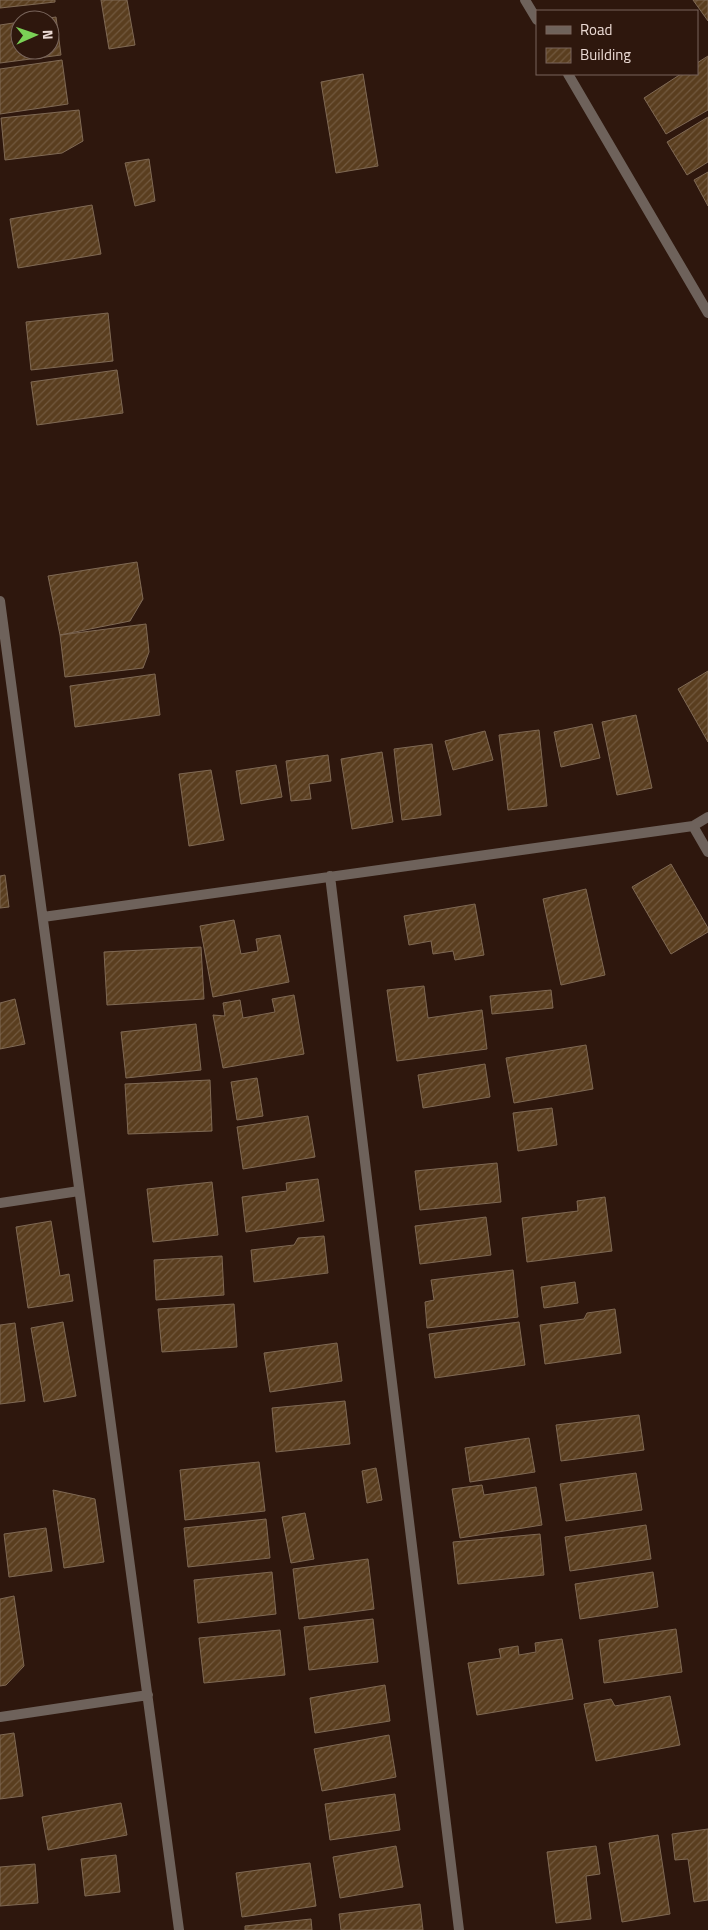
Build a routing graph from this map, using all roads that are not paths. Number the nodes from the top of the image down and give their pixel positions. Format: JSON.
{"nodes":[{"id":1,"x":525,"y":0,"type":"edge"},
{"id":2,"x":536,"y":18,"type":"edge"},
{"id":3,"x":569,"y":75,"type":"edge"},
{"id":4,"x":708,"y":311,"type":"edge"},
{"id":5,"x":0,"y":601,"type":"edge"},
{"id":6,"x":708,"y":817,"type":"edge"},
{"id":7,"x":693,"y":826,"type":"junction"},
{"id":8,"x":708,"y":852,"type":"edge"},
{"id":9,"x":330,"y":876,"type":"junction"},
{"id":10,"x":43,"y":917,"type":"junction"},
{"id":11,"x":79,"y":1191,"type":"junction"},
{"id":12,"x":0,"y":1203,"type":"edge"},
{"id":13,"x":148,"y":1695,"type":"junction"},
{"id":14,"x":0,"y":1717,"type":"edge"},
{"id":15,"x":179,"y":1930,"type":"edge"},
{"id":16,"x":459,"y":1930,"type":"edge"}],
"edges":[{"from":1,"to":2,"type":"street"},
{"from":3,"to":4,"type":"street"},
{"from":5,"to":10,"type":"street"},
{"from":6,"to":7,"type":"street"},
{"from":7,"to":8,"type":"street"},
{"from":7,"to":9,"type":"street"},
{"from":9,"to":10,"type":"street"},
{"from":9,"to":16,"type":"street"},
{"from":10,"to":11,"type":"street"},
{"from":11,"to":12,"type":"street"},
{"from":11,"to":13,"type":"street"},
{"from":13,"to":14,"type":"street"},
{"from":13,"to":15,"type":"street"}]}
